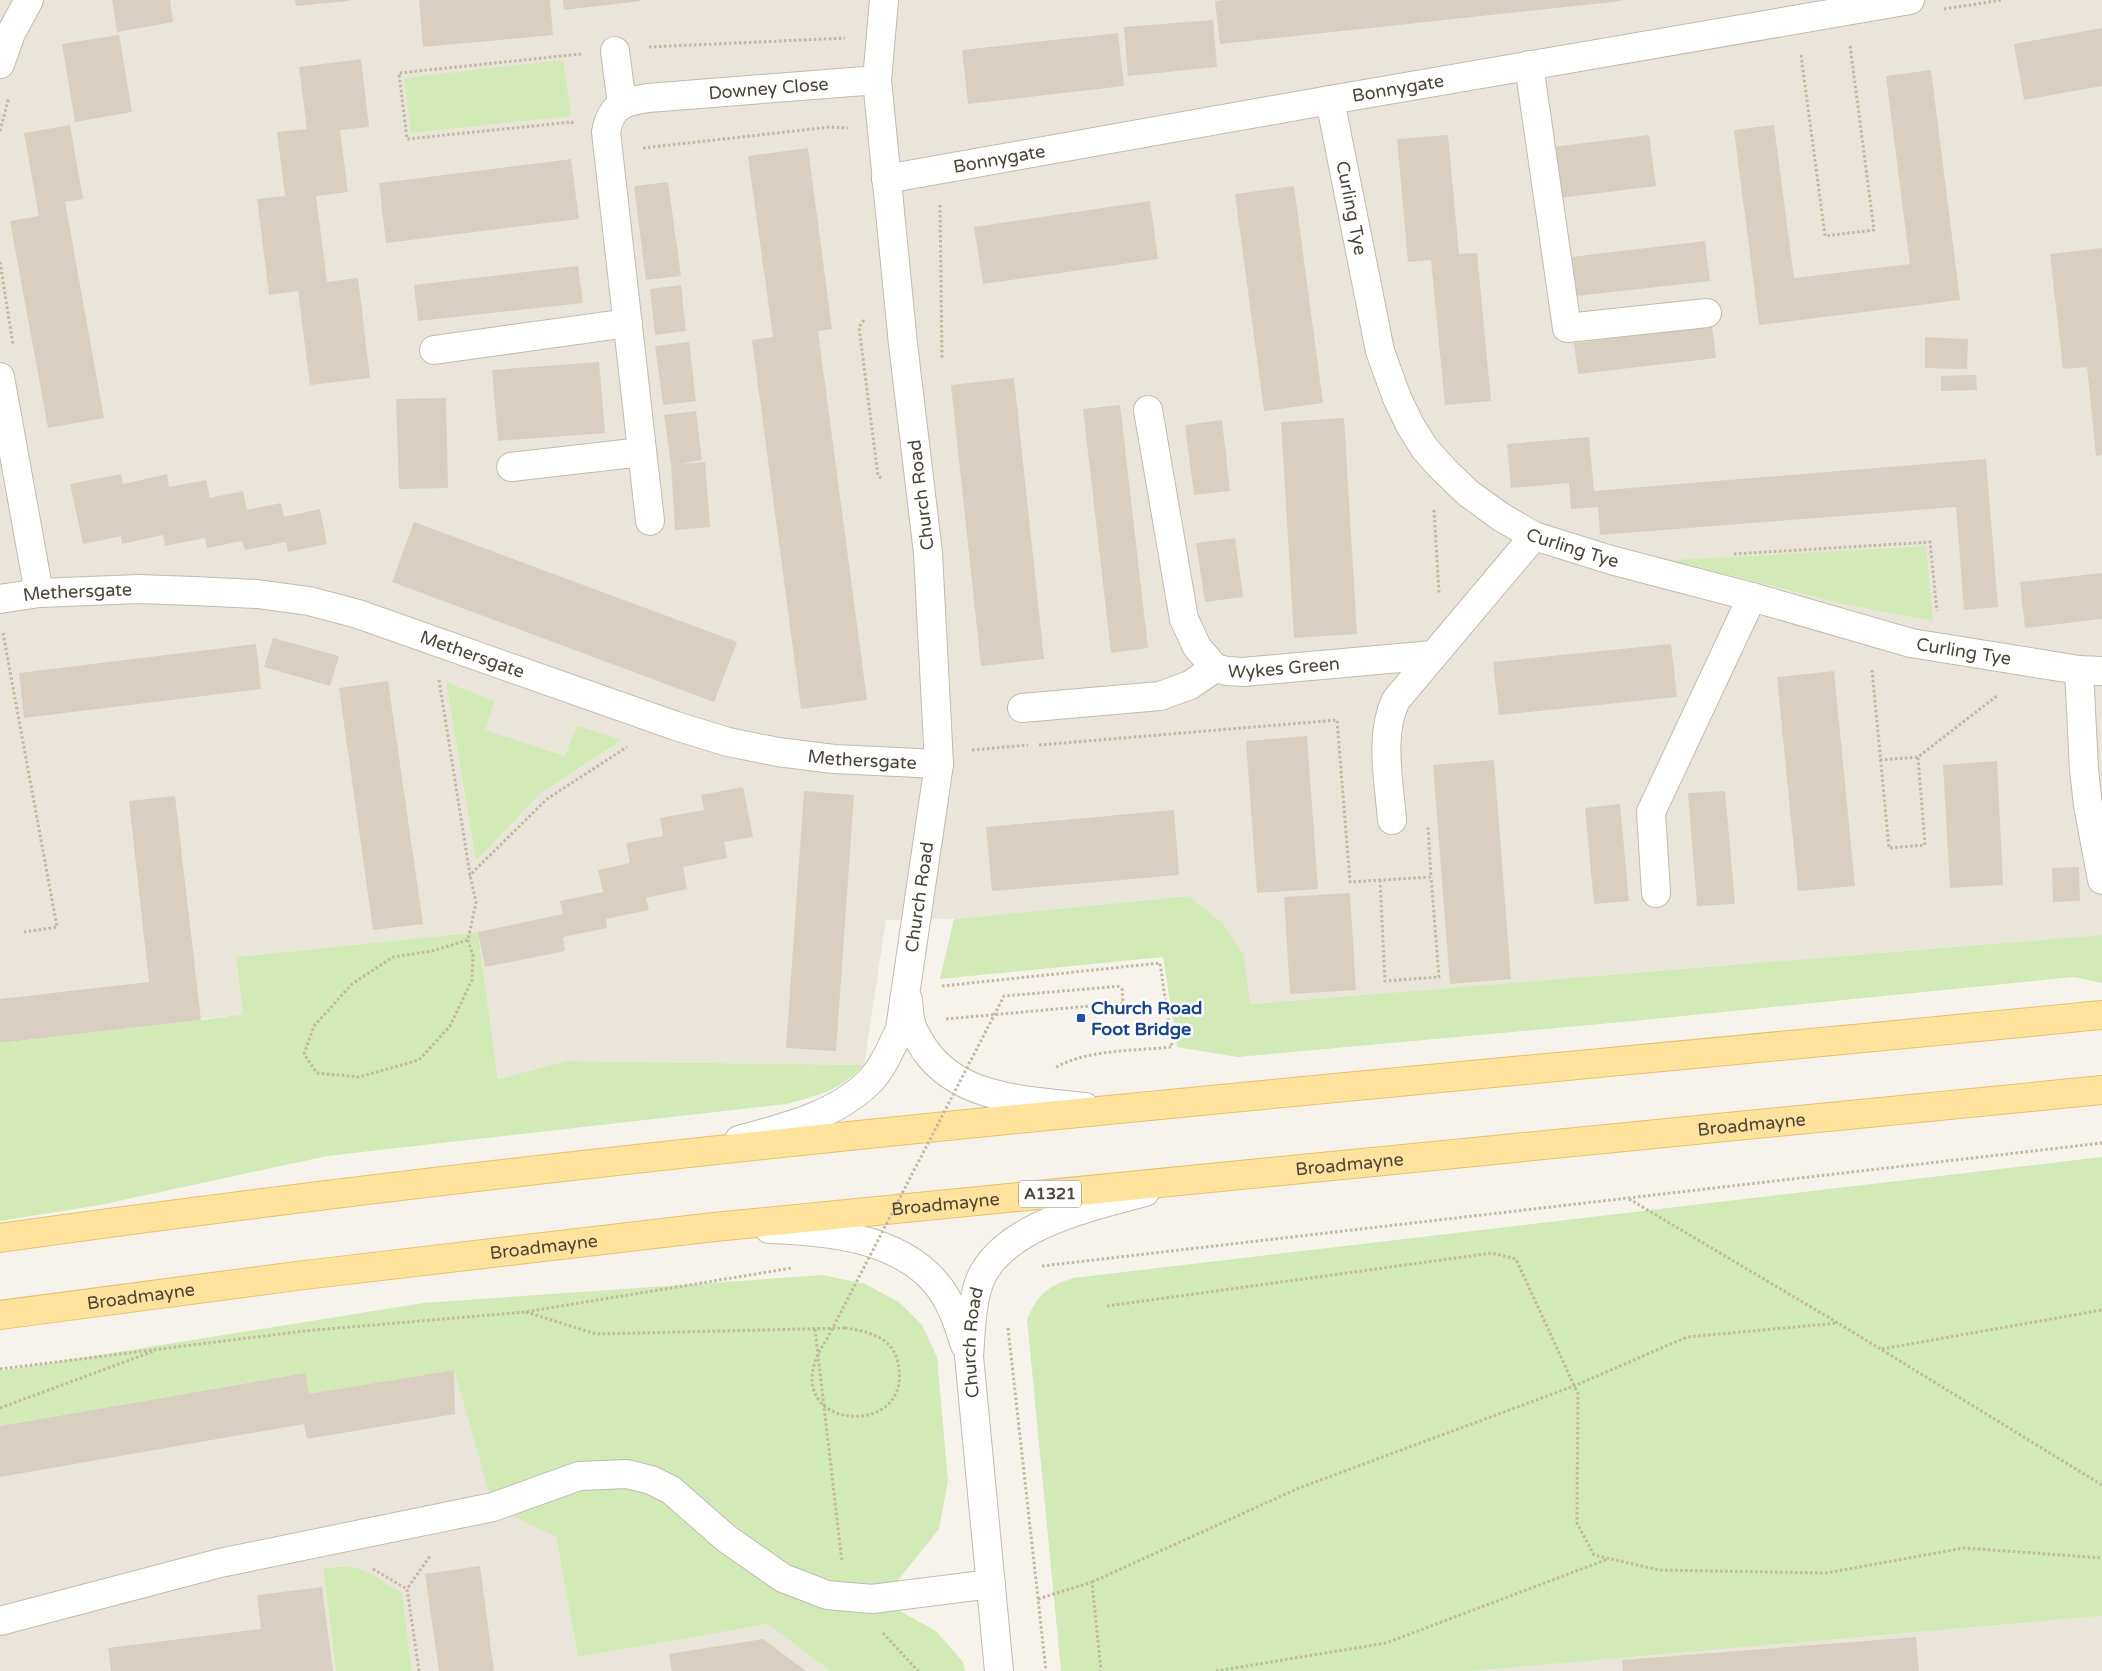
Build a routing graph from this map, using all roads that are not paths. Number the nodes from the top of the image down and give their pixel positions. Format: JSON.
{"nodes":[{"id":1,"x":29,"y":0,"type":"edge"},
{"id":2,"x":884,"y":0,"type":"edge"},
{"id":3,"x":1910,"y":0,"type":"edge"},
{"id":4,"x":615,"y":51,"type":"dead end"},
{"id":5,"x":0,"y":64,"type":"edge"},
{"id":6,"x":1529,"y":65,"type":"junction"},
{"id":7,"x":877,"y":80,"type":"junction"},
{"id":8,"x":1330,"y":100,"type":"junction"},
{"id":9,"x":622,"y":104,"type":"junction"},
{"id":10,"x":886,"y":179,"type":"junction"},
{"id":11,"x":1707,"y":313,"type":"dead end"},
{"id":12,"x":628,"y":323,"type":"junction"},
{"id":13,"x":434,"y":350,"type":"dead end"},
{"id":14,"x":0,"y":377,"type":"edge"},
{"id":15,"x":1148,"y":410,"type":"dead end"},
{"id":16,"x":642,"y":452,"type":"junction"},
{"id":17,"x":511,"y":467,"type":"dead end"},
{"id":18,"x":650,"y":521,"type":"dead end"},
{"id":19,"x":1534,"y":536,"type":"junction"},
{"id":20,"x":39,"y":593,"type":"junction"},
{"id":21,"x":1752,"y":597,"type":"junction"},
{"id":22,"x":0,"y":599,"type":"edge"},
{"id":23,"x":1432,"y":655,"type":"junction"},
{"id":24,"x":1215,"y":668,"type":"junction"},
{"id":25,"x":2091,"y":670,"type":"edge"},
{"id":26,"x":1022,"y":708,"type":"dead end"},
{"id":27,"x":939,"y":764,"type":"junction"},
{"id":28,"x":1392,"y":820,"type":"dead end"},
{"id":29,"x":2102,"y":880,"type":"edge"},
{"id":30,"x":1656,"y":894,"type":"dead end"},
{"id":31,"x":920,"y":988,"type":"junction"},
{"id":32,"x":2102,"y":1015,"type":"edge"},
{"id":33,"x":2102,"y":1090,"type":"edge"},
{"id":34,"x":1112,"y":1110,"type":"junction"},
{"id":35,"x":693,"y":1152,"type":"junction"},
{"id":36,"x":1187,"y":1180,"type":"junction"},
{"id":37,"x":714,"y":1226,"type":"junction"},
{"id":38,"x":0,"y":1238,"type":"edge"},
{"id":39,"x":0,"y":1315,"type":"edge"},
{"id":40,"x":969,"y":1356,"type":"junction"},
{"id":41,"x":991,"y":1584,"type":"junction"},
{"id":42,"x":0,"y":1621,"type":"edge"},
{"id":43,"x":999,"y":1671,"type":"edge"}],
"edges":[{"from":1,"to":5,"type":"street"},
{"from":2,"to":7,"type":"street","name":"Church Road"},
{"from":3,"to":6,"type":"street","name":"Bonnygate"},
{"from":4,"to":9,"type":"street"},
{"from":6,"to":8,"type":"street","name":"Bonnygate"},
{"from":6,"to":11,"type":"street"},
{"from":7,"to":9,"type":"street","name":"Downey Close"},
{"from":7,"to":10,"type":"street","name":"Church Road"},
{"from":8,"to":10,"type":"street","name":"Bonnygate"},
{"from":8,"to":19,"type":"street","name":"Curling Tye"},
{"from":9,"to":12,"type":"street"},
{"from":10,"to":27,"type":"street","name":"Church Road"},
{"from":12,"to":13,"type":"street"},
{"from":12,"to":16,"type":"street"},
{"from":14,"to":20,"type":"street"},
{"from":15,"to":24,"type":"street"},
{"from":16,"to":17,"type":"street"},
{"from":16,"to":18,"type":"street"},
{"from":19,"to":21,"type":"street","name":"Curling Tye"},
{"from":19,"to":23,"type":"street"},
{"from":20,"to":22,"type":"street","name":"Methersgate"},
{"from":20,"to":27,"type":"street","name":"Methersgate"},
{"from":21,"to":25,"type":"street","name":"Curling Tye"},
{"from":21,"to":30,"type":"street"},
{"from":23,"to":24,"type":"street","name":"Wykes Green"},
{"from":23,"to":28,"type":"street"},
{"from":24,"to":26,"type":"street","name":"Wykes Green"},
{"from":25,"to":29,"type":"street"},
{"from":27,"to":31,"type":"street","name":"Church Road"},
{"from":31,"to":34,"type":"street","name":"Church Road"},
{"from":31,"to":35,"type":"street","name":"Church Road"},
{"from":32,"to":34,"type":"main road"},
{"from":33,"to":36,"type":"main road","name":"Broadmayne","number":"A1321"},
{"from":34,"to":35,"type":"main road"},
{"from":35,"to":38,"type":"main road"},
{"from":36,"to":37,"type":"main road","name":"Broadmayne","number":"A1321"},
{"from":36,"to":40,"type":"street","name":"Church Road"},
{"from":37,"to":39,"type":"main road","name":"Broadmayne","number":"A1321"},
{"from":37,"to":40,"type":"street"},
{"from":40,"to":41,"type":"street","name":"Church Road"},
{"from":41,"to":42,"type":"street"},
{"from":41,"to":43,"type":"street","name":"Church Road"}]}
